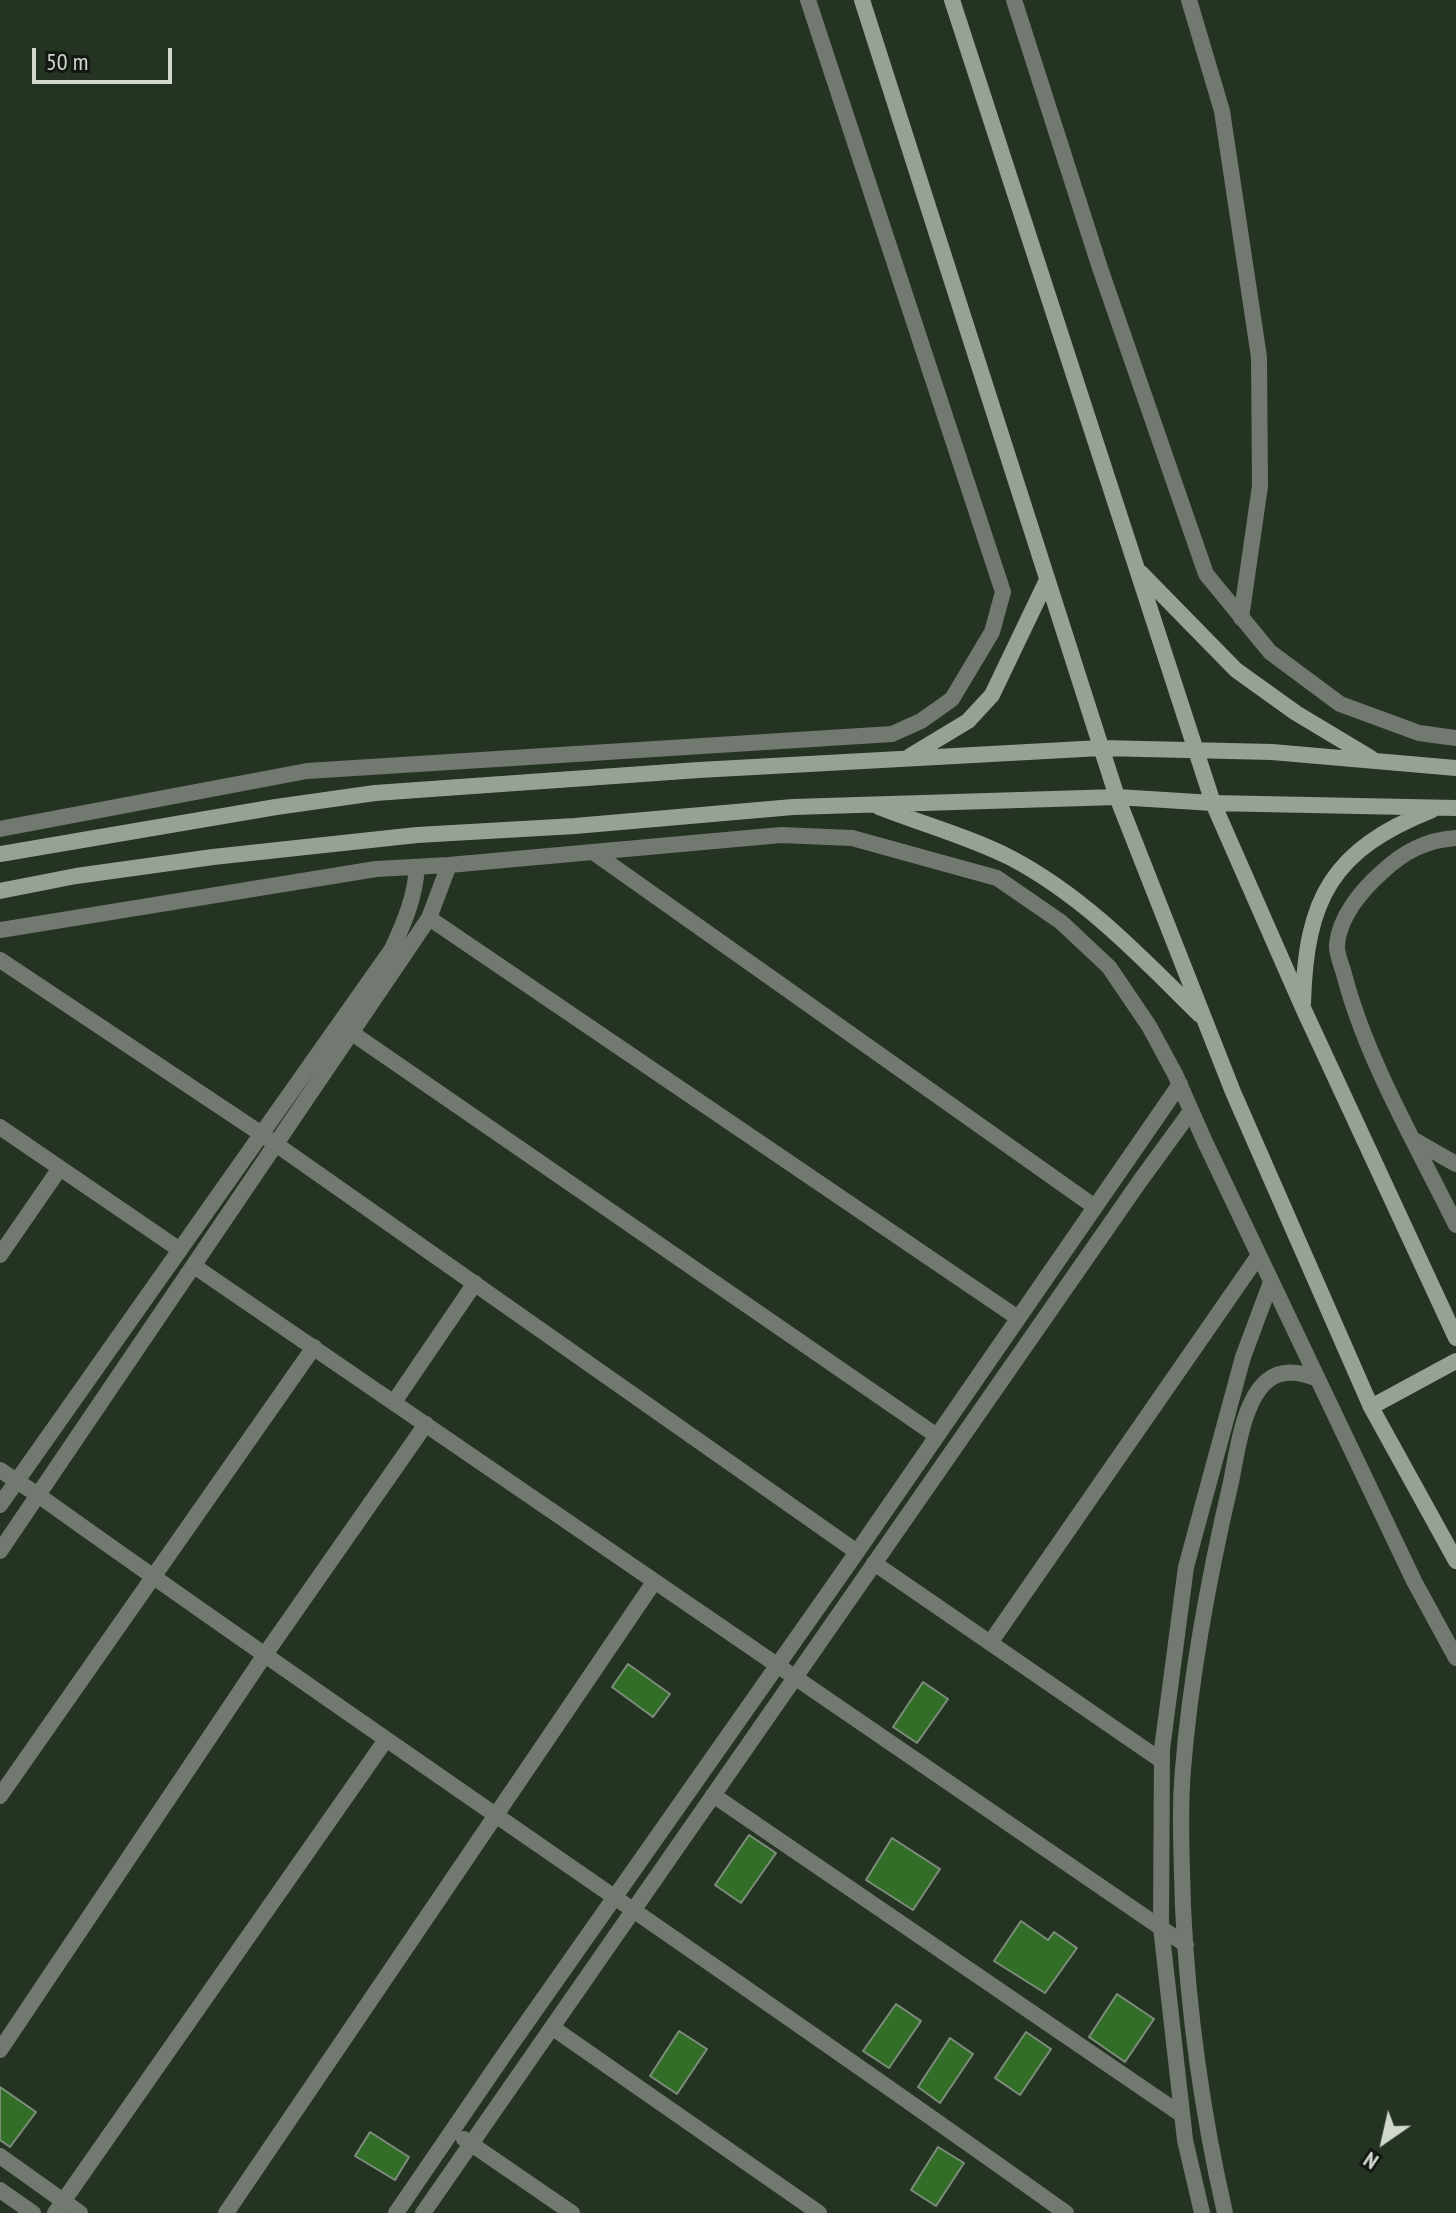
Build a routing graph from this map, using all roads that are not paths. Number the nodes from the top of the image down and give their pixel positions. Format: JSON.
{"nodes":[{"id":1,"x":808,"y":0,"type":"edge"},
{"id":2,"x":862,"y":0,"type":"edge"},
{"id":3,"x":952,"y":0,"type":"edge"},
{"id":4,"x":1014,"y":0,"type":"edge"},
{"id":5,"x":1189,"y":0,"type":"edge"},
{"id":6,"x":1137,"y":569,"type":"junction"},
{"id":7,"x":1047,"y":580,"type":"junction"},
{"id":8,"x":1241,"y":618,"type":"junction"},
{"id":9,"x":1456,"y":738,"type":"edge"},
{"id":10,"x":1101,"y":748,"type":"junction"},
{"id":11,"x":1196,"y":748,"type":"junction"},
{"id":12,"x":906,"y":759,"type":"junction"},
{"id":13,"x":1375,"y":761,"type":"junction"},
{"id":14,"x":1456,"y":768,"type":"edge"},
{"id":15,"x":1117,"y":797,"type":"junction"},
{"id":16,"x":1213,"y":803,"type":"junction"},
{"id":17,"x":872,"y":805,"type":"junction"},
{"id":18,"x":1448,"y":807,"type":"edge"},
{"id":19,"x":0,"y":829,"type":"edge"},
{"id":20,"x":1456,"y":838,"type":"edge"},
{"id":21,"x":593,"y":852,"type":"junction"},
{"id":22,"x":0,"y":854,"type":"edge"},
{"id":23,"x":449,"y":865,"type":"junction"},
{"id":24,"x":417,"y":867,"type":"junction"},
{"id":25,"x":0,"y":891,"type":"edge"},
{"id":26,"x":429,"y":918,"type":"junction"},
{"id":27,"x":0,"y":930,"type":"edge"},
{"id":28,"x":0,"y":960,"type":"edge"},
{"id":29,"x":1303,"y":1008,"type":"junction"},
{"id":30,"x":1204,"y":1019,"type":"junction"},
{"id":31,"x":352,"y":1033,"type":"junction"},
{"id":32,"x":1180,"y":1084,"type":"junction"},
{"id":33,"x":1191,"y":1111,"type":"junction"},
{"id":34,"x":0,"y":1127,"type":"edge"},
{"id":35,"x":260,"y":1133,"type":"junction"},
{"id":36,"x":1414,"y":1140,"type":"junction"},
{"id":37,"x":277,"y":1144,"type":"junction"},
{"id":38,"x":1456,"y":1164,"type":"edge"},
{"id":39,"x":60,"y":1168,"type":"junction"},
{"id":40,"x":1095,"y":1207,"type":"junction"},
{"id":41,"x":1456,"y":1225,"type":"edge"},
{"id":42,"x":180,"y":1250,"type":"junction"},
{"id":43,"x":0,"y":1255,"type":"edge"},
{"id":44,"x":1259,"y":1255,"type":"junction"},
{"id":45,"x":194,"y":1266,"type":"junction"},
{"id":46,"x":1271,"y":1282,"type":"junction"},
{"id":47,"x":475,"y":1283,"type":"junction"},
{"id":48,"x":1018,"y":1318,"type":"junction"},
{"id":49,"x":1456,"y":1338,"type":"edge"},
{"id":50,"x":314,"y":1347,"type":"junction"},
{"id":51,"x":1456,"y":1361,"type":"edge"},
{"id":52,"x":1318,"y":1379,"type":"junction"},
{"id":53,"x":394,"y":1402,"type":"junction"},
{"id":54,"x":1371,"y":1407,"type":"junction"},
{"id":55,"x":426,"y":1424,"type":"junction"},
{"id":56,"x":937,"y":1436,"type":"junction"},
{"id":57,"x":0,"y":1470,"type":"edge"},
{"id":58,"x":16,"y":1482,"type":"junction"},
{"id":59,"x":38,"y":1495,"type":"junction"},
{"id":60,"x":0,"y":1505,"type":"edge"},
{"id":61,"x":0,"y":1551,"type":"edge"},
{"id":62,"x":857,"y":1552,"type":"junction"},
{"id":63,"x":1456,"y":1561,"type":"edge"},
{"id":64,"x":874,"y":1563,"type":"junction"},
{"id":65,"x":154,"y":1578,"type":"junction"},
{"id":66,"x":654,"y":1582,"type":"junction"},
{"id":67,"x":990,"y":1643,"type":"junction"},
{"id":68,"x":264,"y":1656,"type":"junction"},
{"id":69,"x":1456,"y":1658,"type":"edge"},
{"id":70,"x":776,"y":1667,"type":"junction"},
{"id":71,"x":794,"y":1678,"type":"junction"},
{"id":72,"x":385,"y":1741,"type":"junction"},
{"id":73,"x":1162,"y":1761,"type":"junction"},
{"id":74,"x":713,"y":1795,"type":"junction"},
{"id":75,"x":0,"y":1796,"type":"edge"},
{"id":76,"x":495,"y":1816,"type":"junction"},
{"id":77,"x":614,"y":1897,"type":"junction"},
{"id":78,"x":634,"y":1910,"type":"junction"},
{"id":79,"x":1161,"y":1927,"type":"junction"},
{"id":80,"x":1186,"y":1945,"type":"junction"},
{"id":81,"x":553,"y":2028,"type":"junction"},
{"id":82,"x":0,"y":2050,"type":"edge"},
{"id":83,"x":1182,"y":2115,"type":"junction"},
{"id":84,"x":452,"y":2131,"type":"junction"},
{"id":85,"x":471,"y":2144,"type":"junction"},
{"id":86,"x":0,"y":2156,"type":"edge"},
{"id":87,"x":0,"y":2190,"type":"edge"},
{"id":88,"x":60,"y":2207,"type":"edge"},
{"id":89,"x":33,"y":2213,"type":"edge"},
{"id":90,"x":80,"y":2213,"type":"edge"},
{"id":91,"x":226,"y":2213,"type":"edge"},
{"id":92,"x":396,"y":2213,"type":"edge"},
{"id":93,"x":423,"y":2213,"type":"edge"},
{"id":94,"x":572,"y":2213,"type":"edge"},
{"id":95,"x":819,"y":2213,"type":"edge"},
{"id":96,"x":1066,"y":2213,"type":"edge"},
{"id":97,"x":1202,"y":2213,"type":"edge"},
{"id":98,"x":1225,"y":2213,"type":"edge"}],
"edges":[{"from":1,"to":19,"type":"street"},
{"from":2,"to":7,"type":"main road"},
{"from":3,"to":6,"type":"main road"},
{"from":4,"to":8,"type":"street"},
{"from":5,"to":8,"type":"street"},
{"from":6,"to":11,"type":"main road"},
{"from":6,"to":13,"type":"main road"},
{"from":7,"to":10,"type":"main road"},
{"from":7,"to":12,"type":"main road"},
{"from":8,"to":9,"type":"street"},
{"from":10,"to":11,"type":"main road"},
{"from":10,"to":12,"type":"main road"},
{"from":10,"to":15,"type":"main road"},
{"from":11,"to":13,"type":"main road"},
{"from":11,"to":16,"type":"main road"},
{"from":12,"to":22,"type":"main road"},
{"from":13,"to":14,"type":"main road"},
{"from":15,"to":16,"type":"main road"},
{"from":15,"to":17,"type":"main road"},
{"from":15,"to":30,"type":"main road"},
{"from":16,"to":18,"type":"main road"},
{"from":16,"to":29,"type":"main road"},
{"from":17,"to":25,"type":"main road"},
{"from":17,"to":30,"type":"main road"},
{"from":18,"to":29,"type":"main road"},
{"from":20,"to":36,"type":"street"},
{"from":21,"to":23,"type":"street"},
{"from":21,"to":32,"type":"street"},
{"from":21,"to":40,"type":"street"},
{"from":23,"to":24,"type":"street"},
{"from":23,"to":26,"type":"street"},
{"from":24,"to":27,"type":"street"},
{"from":24,"to":35,"type":"street"},
{"from":26,"to":31,"type":"street"},
{"from":26,"to":48,"type":"street"},
{"from":28,"to":35,"type":"street"},
{"from":29,"to":49,"type":"main road"},
{"from":30,"to":54,"type":"main road"},
{"from":31,"to":37,"type":"street"},
{"from":31,"to":56,"type":"street"},
{"from":32,"to":33,"type":"street"},
{"from":32,"to":40,"type":"street"},
{"from":33,"to":44,"type":"street"},
{"from":33,"to":64,"type":"street"},
{"from":34,"to":39,"type":"street"},
{"from":35,"to":37,"type":"street"},
{"from":35,"to":42,"type":"street"},
{"from":36,"to":38,"type":"street"},
{"from":36,"to":41,"type":"street"},
{"from":37,"to":45,"type":"street"},
{"from":37,"to":47,"type":"street"},
{"from":39,"to":42,"type":"street"},
{"from":39,"to":43,"type":"street"},
{"from":40,"to":48,"type":"street"},
{"from":42,"to":58,"type":"street"},
{"from":44,"to":46,"type":"street"},
{"from":44,"to":67,"type":"street"},
{"from":45,"to":50,"type":"street"},
{"from":45,"to":59,"type":"street"},
{"from":46,"to":52,"type":"street"},
{"from":46,"to":73,"type":"street"},
{"from":47,"to":53,"type":"street"},
{"from":47,"to":62,"type":"street"},
{"from":48,"to":56,"type":"street"},
{"from":50,"to":53,"type":"street"},
{"from":50,"to":65,"type":"street"},
{"from":51,"to":54,"type":"main road"},
{"from":52,"to":69,"type":"street"},
{"from":52,"to":80,"type":"street"},
{"from":53,"to":55,"type":"street"},
{"from":54,"to":63,"type":"main road"},
{"from":55,"to":66,"type":"street"},
{"from":55,"to":68,"type":"street"},
{"from":56,"to":62,"type":"street"},
{"from":57,"to":58,"type":"street"},
{"from":58,"to":59,"type":"street"},
{"from":58,"to":60,"type":"street"},
{"from":59,"to":61,"type":"street"},
{"from":59,"to":65,"type":"street"},
{"from":62,"to":70,"type":"street"},
{"from":64,"to":67,"type":"street"},
{"from":64,"to":71,"type":"street"},
{"from":65,"to":68,"type":"street"},
{"from":65,"to":75,"type":"street"},
{"from":66,"to":70,"type":"street"},
{"from":66,"to":76,"type":"street"},
{"from":67,"to":73,"type":"street"},
{"from":68,"to":72,"type":"street"},
{"from":68,"to":82,"type":"street"},
{"from":70,"to":71,"type":"street"},
{"from":70,"to":77,"type":"street"},
{"from":71,"to":74,"type":"street"},
{"from":71,"to":79,"type":"street"},
{"from":72,"to":76,"type":"street"},
{"from":72,"to":88,"type":"street"},
{"from":73,"to":79,"type":"street"},
{"from":74,"to":78,"type":"street"},
{"from":74,"to":83,"type":"street"},
{"from":76,"to":77,"type":"street"},
{"from":76,"to":91,"type":"street"},
{"from":77,"to":78,"type":"street"},
{"from":77,"to":84,"type":"street"},
{"from":78,"to":81,"type":"street"},
{"from":78,"to":96,"type":"street"},
{"from":79,"to":80,"type":"street"},
{"from":79,"to":83,"type":"street"},
{"from":80,"to":98,"type":"street"},
{"from":81,"to":85,"type":"street"},
{"from":81,"to":95,"type":"street"},
{"from":83,"to":97,"type":"street"},
{"from":84,"to":85,"type":"street"},
{"from":84,"to":92,"type":"street"},
{"from":85,"to":93,"type":"street"},
{"from":85,"to":94,"type":"street"},
{"from":86,"to":88,"type":"street"},
{"from":87,"to":89,"type":"street"},
{"from":88,"to":90,"type":"street"}]}
